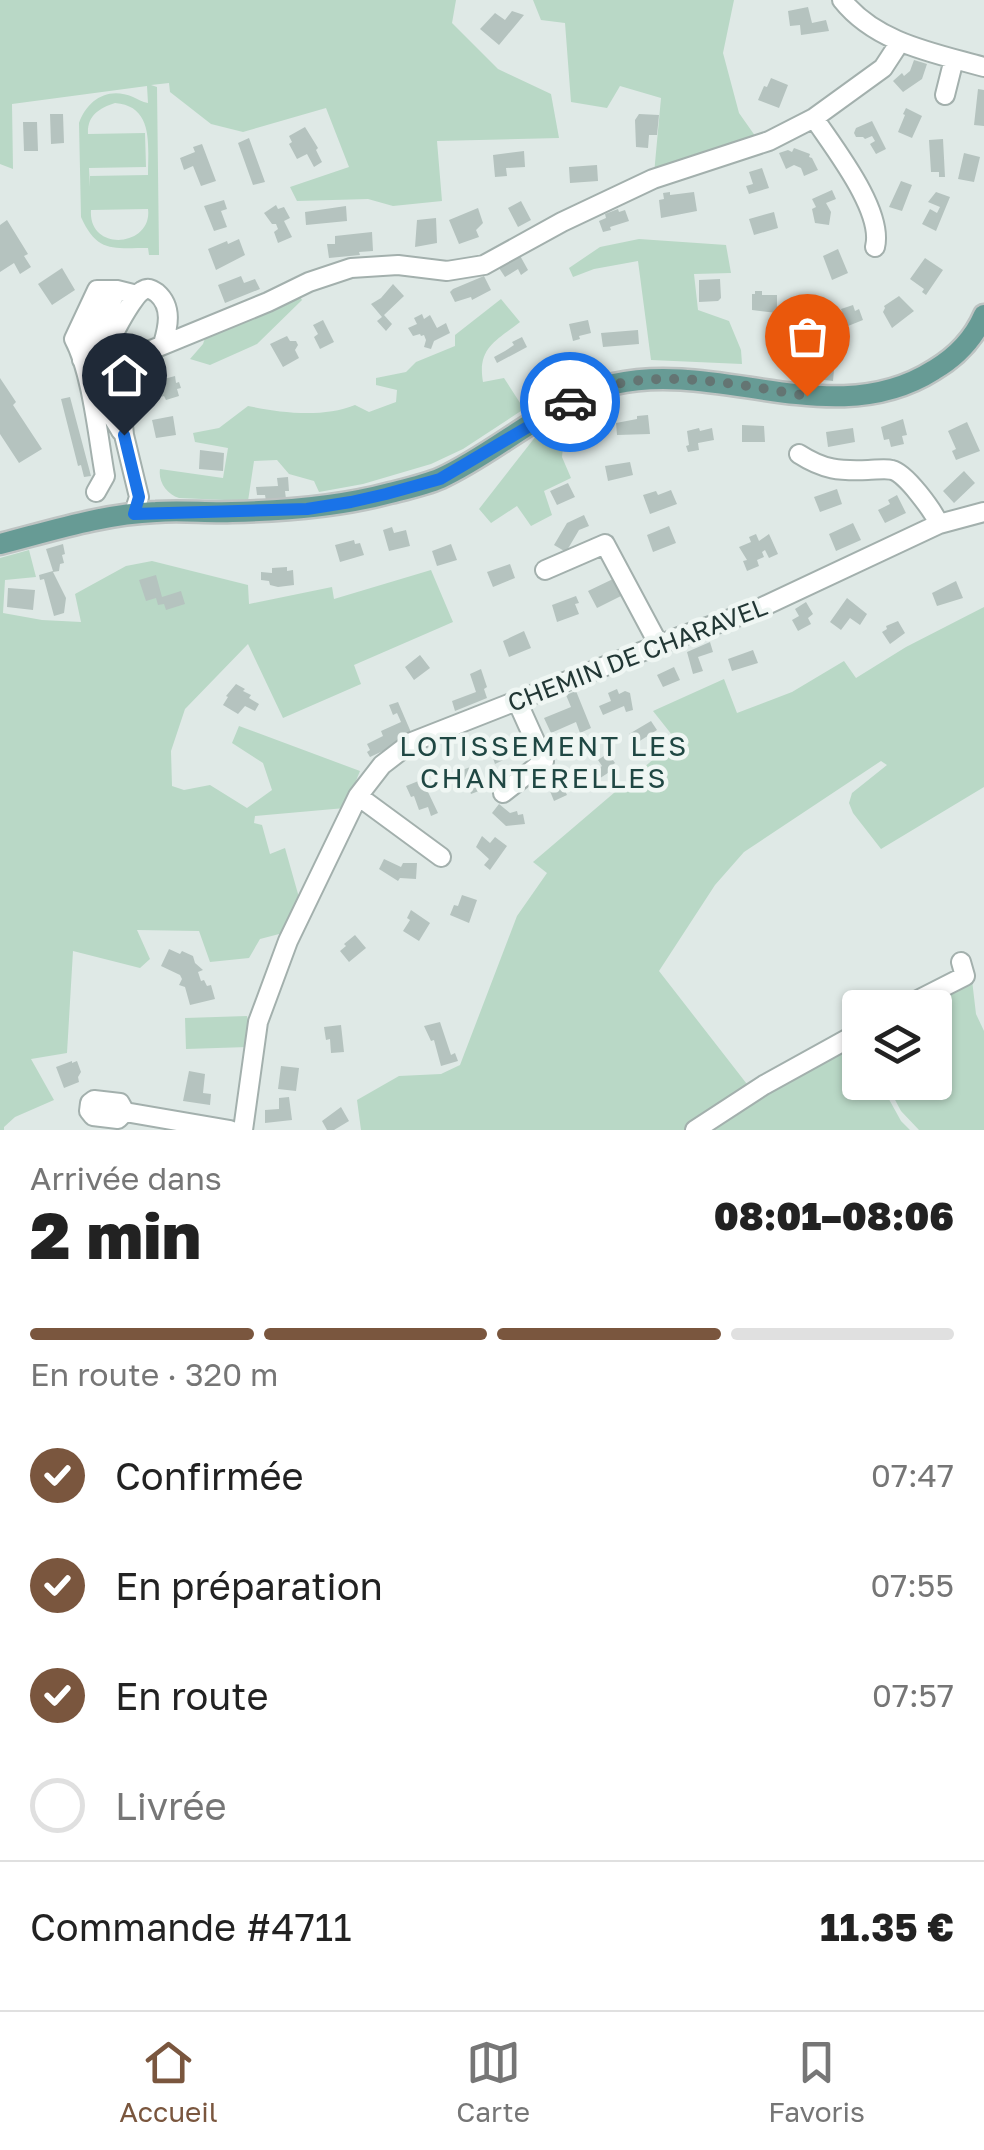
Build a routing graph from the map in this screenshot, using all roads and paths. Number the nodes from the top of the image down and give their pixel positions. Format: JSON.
{"nodes":[{"id":1,"x":842,"y":0,"type":"edge"},
{"id":2,"x":900,"y":42,"type":"junction"},
{"id":3,"x":954,"y":58,"type":"junction"},
{"id":4,"x":984,"y":67,"type":"edge"},
{"id":5,"x":945,"y":95,"type":"dead end"},
{"id":6,"x":814,"y":118,"type":"junction"},
{"id":7,"x":875,"y":248,"type":"dead end"},
{"id":8,"x":137,"y":296,"type":"junction"},
{"id":9,"x":168,"y":313,"type":"junction"},
{"id":10,"x":984,"y":318,"type":"edge"},
{"id":11,"x":207,"y":329,"type":"junction"},
{"id":12,"x":163,"y":344,"type":"junction"},
{"id":13,"x":124,"y":435,"type":"junction"},
{"id":14,"x":799,"y":454,"type":"dead end"},
{"id":15,"x":96,"y":492,"type":"dead end"},
{"id":16,"x":984,"y":512,"type":"edge"},
{"id":17,"x":134,"y":514,"type":"junction"},
{"id":18,"x":939,"y":524,"type":"junction"},
{"id":19,"x":0,"y":544,"type":"edge"},
{"id":20,"x":545,"y":570,"type":"dead end"},
{"id":21,"x":659,"y":645,"type":"junction"},
{"id":22,"x":517,"y":701,"type":"junction"},
{"id":23,"x":504,"y":793,"type":"dead end"},
{"id":24,"x":358,"y":796,"type":"junction"},
{"id":25,"x":441,"y":856,"type":"dead end"},
{"id":26,"x":961,"y":962,"type":"dead end"},
{"id":27,"x":937,"y":990,"type":"edge"},
{"id":28,"x":842,"y":1042,"type":"edge"},
{"id":29,"x":125,"y":1112,"type":"dead end"},
{"id":30,"x":230,"y":1130,"type":"edge"},
{"id":31,"x":242,"y":1130,"type":"edge"},
{"id":32,"x":695,"y":1130,"type":"edge"}],
"edges":[{"from":1,"to":2,"type":"street"},
{"from":2,"to":3,"type":"street"},
{"from":2,"to":6,"type":"street"},
{"from":3,"to":4,"type":"street"},
{"from":3,"to":5,"type":"street"},
{"from":6,"to":7,"type":"street"},
{"from":6,"to":11,"type":"street"},
{"from":8,"to":9,"type":"street"},
{"from":8,"to":13,"type":"street"},
{"from":8,"to":15,"type":"street"},
{"from":9,"to":11,"type":"street"},
{"from":9,"to":12,"type":"street"},
{"from":10,"to":17,"type":"main road"},
{"from":11,"to":12,"type":"street"},
{"from":12,"to":13,"type":"street"},
{"from":13,"to":17,"type":"street"},
{"from":14,"to":18,"type":"street"},
{"from":16,"to":18,"type":"street","name":"CHEMIN DE CHARAVEL"},
{"from":17,"to":19,"type":"main road"},
{"from":18,"to":21,"type":"street","name":"CHEMIN DE CHARAVEL"},
{"from":20,"to":21,"type":"street"},
{"from":21,"to":22,"type":"street","name":"CHEMIN DE CHARAVEL"},
{"from":22,"to":23,"type":"street"},
{"from":22,"to":24,"type":"street","name":"CHEMIN DE CHARAVEL"},
{"from":24,"to":25,"type":"street"},
{"from":24,"to":31,"type":"street","name":"CHEMIN DE CHARAVEL"},
{"from":26,"to":27,"type":"street"},
{"from":28,"to":32,"type":"street"},
{"from":29,"to":30,"type":"street"}]}
